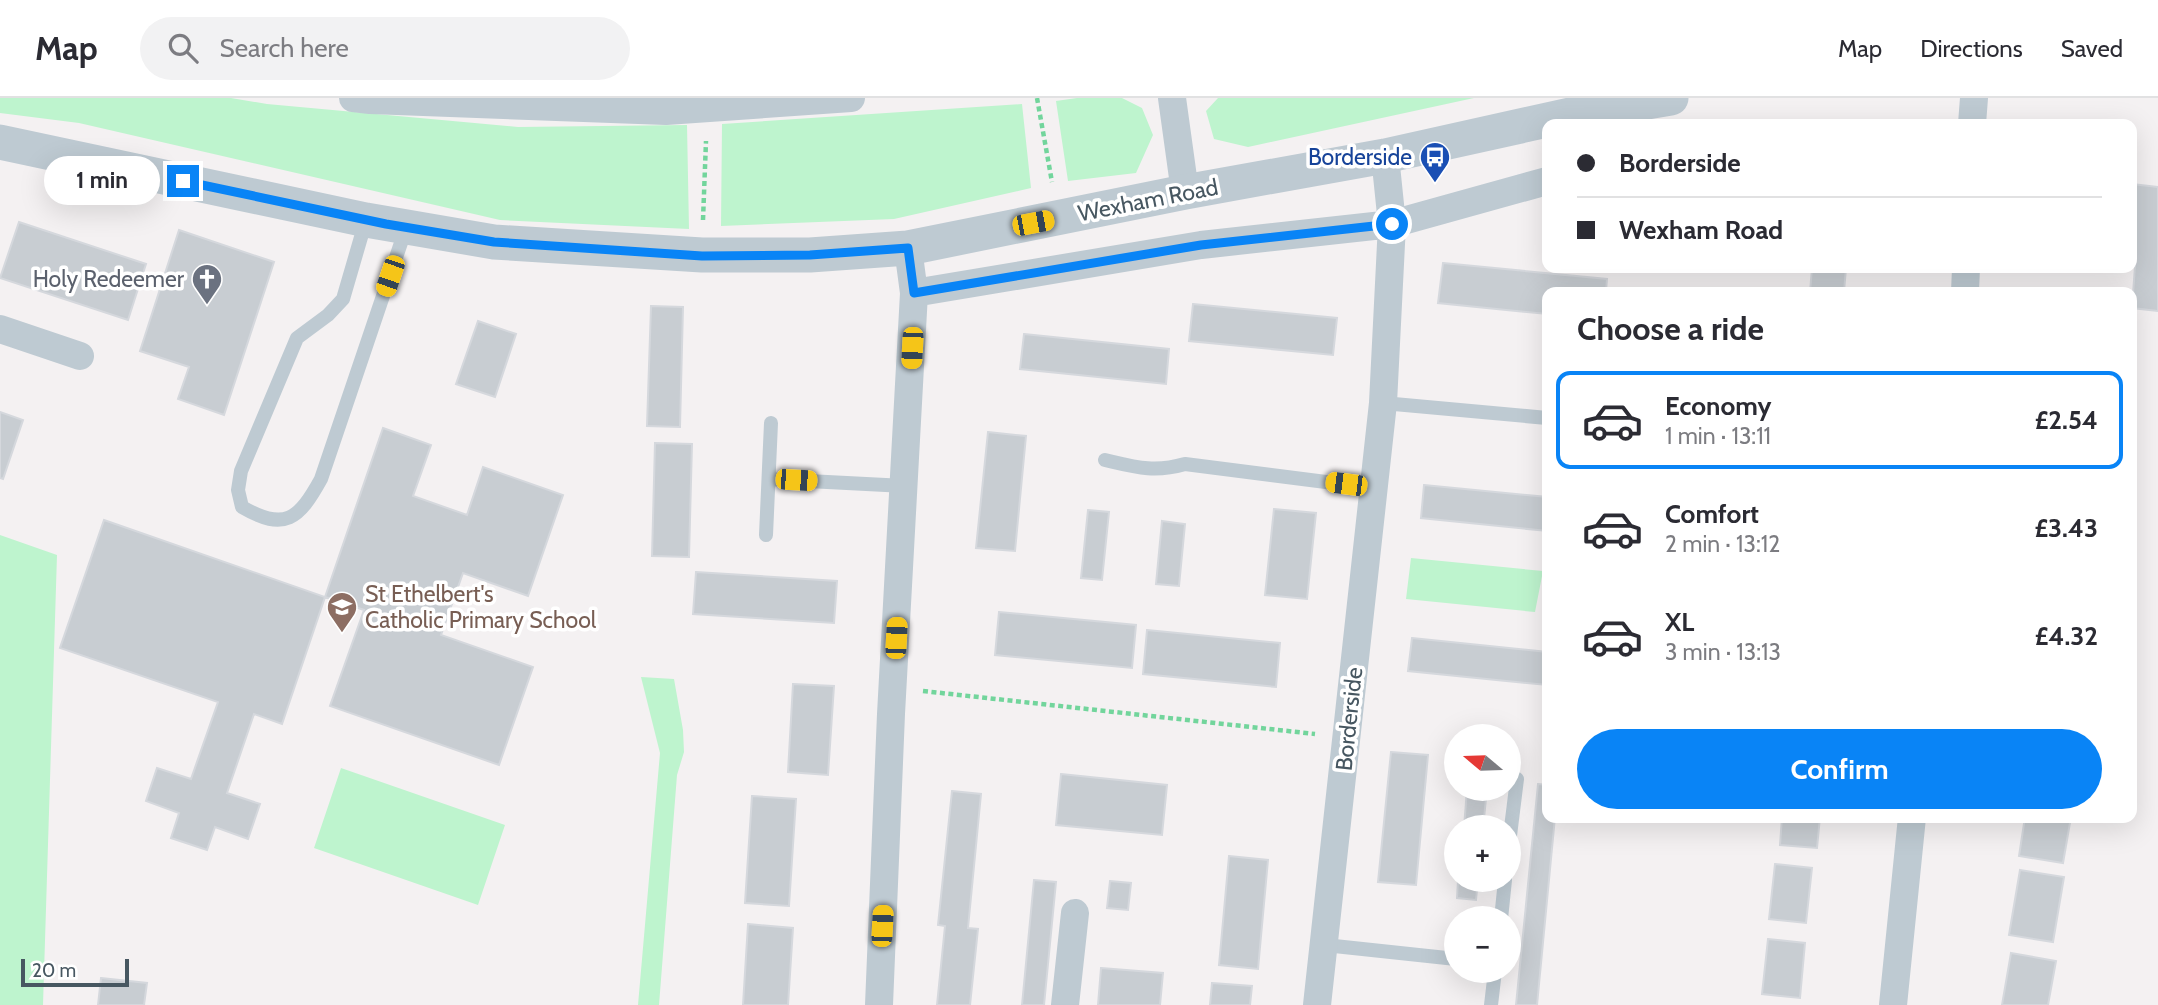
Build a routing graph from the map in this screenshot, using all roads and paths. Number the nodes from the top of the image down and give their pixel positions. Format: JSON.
{"nodes":[{"id":1,"x":353,"y":98,"type":"edge"},
{"id":2,"x":851,"y":98,"type":"edge"},
{"id":3,"x":1037,"y":98,"type":"edge"},
{"id":4,"x":1172,"y":98,"type":"edge"},
{"id":5,"x":1671,"y":98,"type":"edge"},
{"id":6,"x":1974,"y":98,"type":"edge"},
{"id":7,"x":707,"y":108,"type":"junction"},
{"id":8,"x":1552,"y":119,"type":"edge"},
{"id":9,"x":1972,"y":119,"type":"edge"},
{"id":10,"x":1542,"y":121,"type":"edge"},
{"id":11,"x":0,"y":142,"type":"edge"},
{"id":12,"x":1385,"y":156,"type":"junction"},
{"id":13,"x":1542,"y":182,"type":"edge"},
{"id":14,"x":1185,"y":192,"type":"junction"},
{"id":15,"x":1058,"y":218,"type":"junction"},
{"id":16,"x":366,"y":220,"type":"junction"},
{"id":17,"x":1392,"y":224,"type":"junction"},
{"id":18,"x":406,"y":228,"type":"junction"},
{"id":19,"x":908,"y":248,"type":"junction"},
{"id":20,"x":702,"y":256,"type":"junction"},
{"id":21,"x":914,"y":293,"type":"junction"},
{"id":22,"x":0,"y":329,"type":"edge"},
{"id":23,"x":80,"y":356,"type":"dead end"},
{"id":24,"x":1384,"y":403,"type":"junction"},
{"id":25,"x":1542,"y":418,"type":"edge"},
{"id":26,"x":771,"y":423,"type":"dead end"},
{"id":27,"x":1105,"y":460,"type":"dead end"},
{"id":28,"x":769,"y":479,"type":"junction"},
{"id":29,"x":905,"y":486,"type":"junction"},
{"id":30,"x":1373,"y":488,"type":"junction"},
{"id":31,"x":766,"y":535,"type":"dead end"},
{"id":32,"x":893,"y":688,"type":"junction"},
{"id":33,"x":1347,"y":737,"type":"junction"},
{"id":34,"x":1911,"y":823,"type":"edge"},
{"id":35,"x":1075,"y":913,"type":"dead end"},
{"id":36,"x":1325,"y":945,"type":"junction"},
{"id":37,"x":1444,"y":958,"type":"edge"},
{"id":38,"x":1494,"y":983,"type":"edge"},
{"id":39,"x":879,"y":1005,"type":"edge"},
{"id":40,"x":1065,"y":1005,"type":"edge"},
{"id":41,"x":1317,"y":1005,"type":"edge"},
{"id":42,"x":1491,"y":1005,"type":"edge"},
{"id":43,"x":1894,"y":1005,"type":"edge"}],
"edges":[{"from":1,"to":7,"type":"street"},
{"from":2,"to":7,"type":"street"},
{"from":3,"to":15,"type":"path"},
{"from":4,"to":14,"type":"street"},
{"from":5,"to":8,"type":"street","name":"Wexham Road"},
{"from":6,"to":9,"type":"street"},
{"from":7,"to":20,"type":"path"},
{"from":10,"to":12,"type":"street","name":"Wexham Road"},
{"from":11,"to":16,"type":"street","name":"Wexham Road"},
{"from":12,"to":14,"type":"street","name":"Wexham Road"},
{"from":12,"to":17,"type":"street","name":"Borderside"},
{"from":13,"to":17,"type":"street"},
{"from":14,"to":15,"type":"street","name":"Wexham Road"},
{"from":15,"to":19,"type":"street","name":"Wexham Road"},
{"from":16,"to":18,"type":"street","name":"Wexham Road"},
{"from":16,"to":18,"type":"lane"},
{"from":17,"to":21,"type":"street"},
{"from":17,"to":24,"type":"street","name":"Borderside"},
{"from":18,"to":20,"type":"street","name":"Wexham Road"},
{"from":19,"to":20,"type":"street","name":"Wexham Road"},
{"from":19,"to":21,"type":"street"},
{"from":21,"to":29,"type":"street"},
{"from":22,"to":23,"type":"street"},
{"from":24,"to":25,"type":"lane"},
{"from":24,"to":30,"type":"street","name":"Borderside"},
{"from":26,"to":28,"type":"lane"},
{"from":27,"to":30,"type":"lane"},
{"from":28,"to":29,"type":"lane"},
{"from":28,"to":31,"type":"lane"},
{"from":29,"to":32,"type":"street"},
{"from":30,"to":33,"type":"street","name":"Borderside"},
{"from":32,"to":33,"type":"path"},
{"from":32,"to":39,"type":"street"},
{"from":33,"to":36,"type":"street","name":"Borderside"},
{"from":34,"to":43,"type":"street"},
{"from":35,"to":40,"type":"street"},
{"from":36,"to":37,"type":"lane"},
{"from":36,"to":41,"type":"street","name":"Borderside"},
{"from":38,"to":42,"type":"lane"}]}
